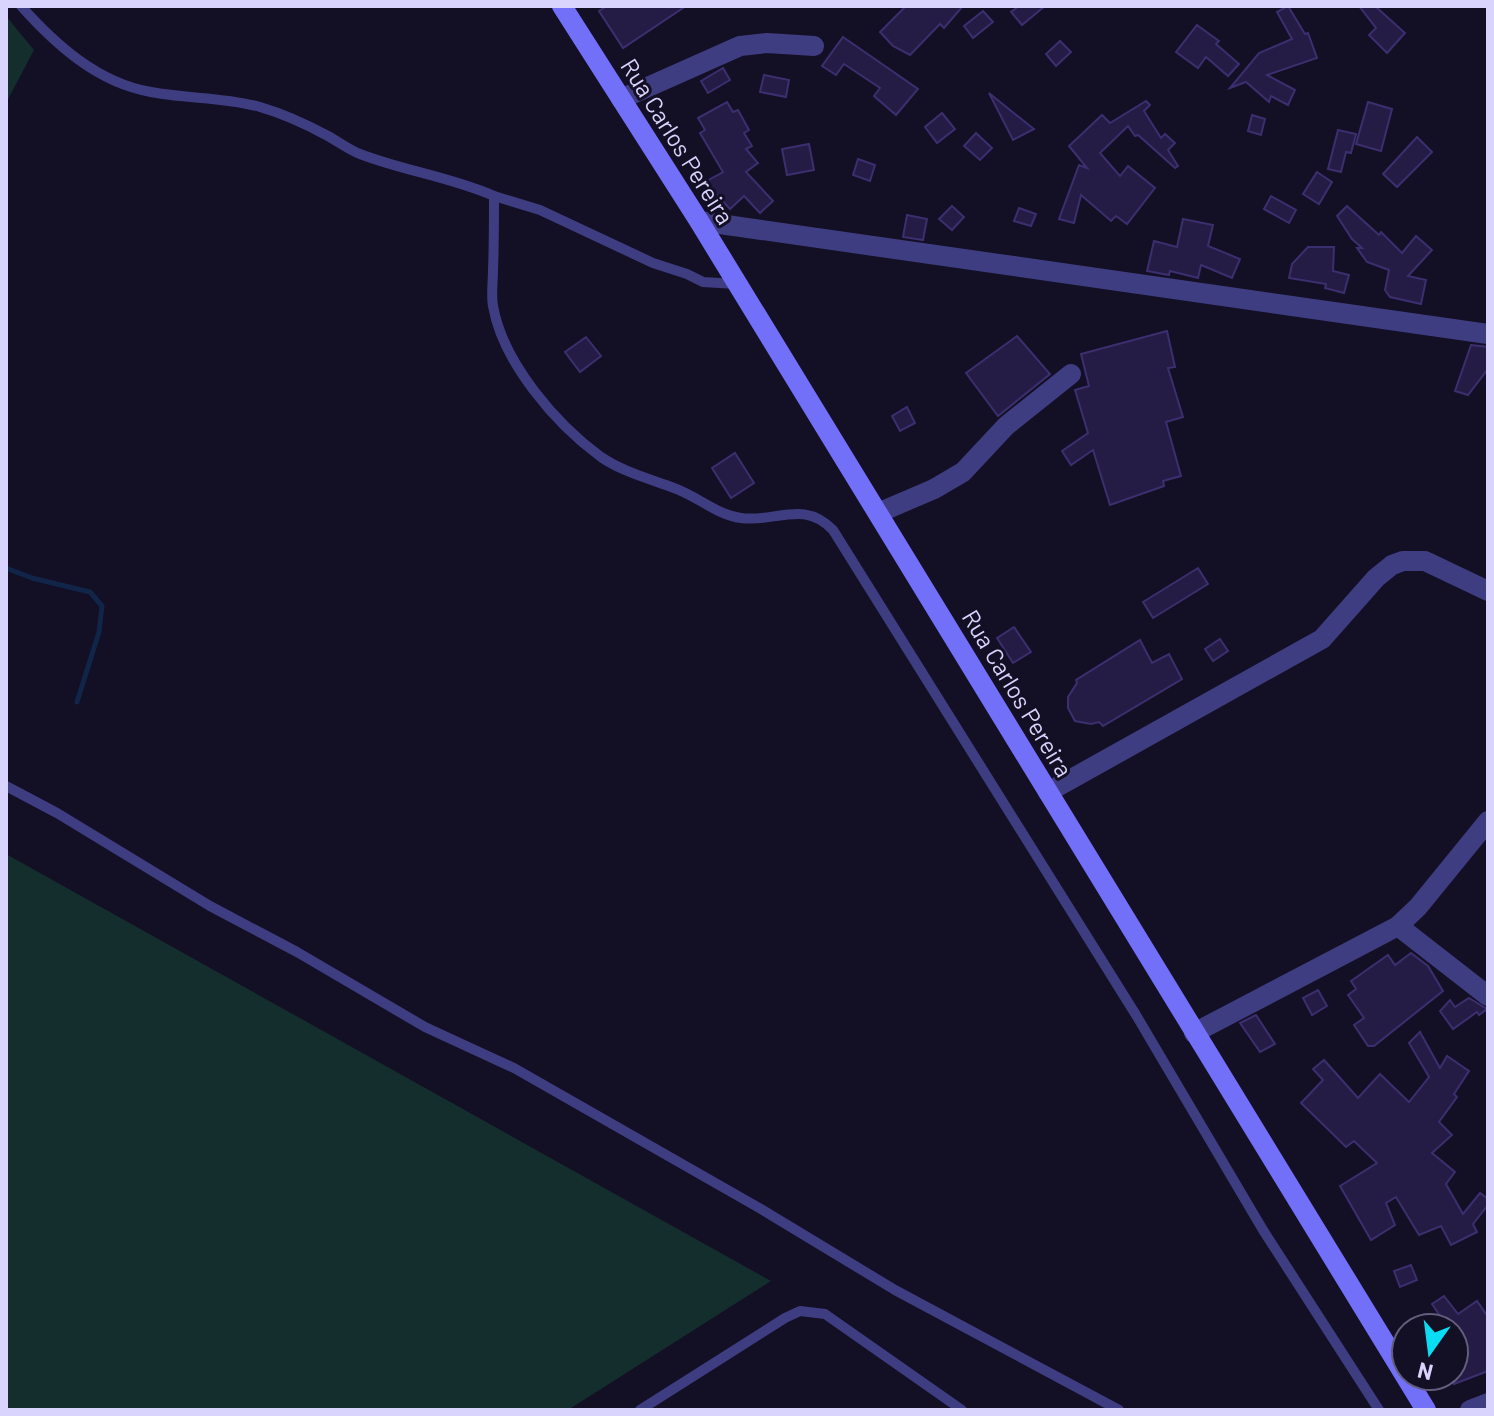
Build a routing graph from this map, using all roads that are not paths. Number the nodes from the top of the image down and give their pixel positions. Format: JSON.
{"nodes":[{"id":1,"x":21,"y":6,"type":"edge"},
{"id":2,"x":562,"y":6,"type":"edge"},
{"id":3,"x":814,"y":46,"type":"dead end"},
{"id":4,"x":621,"y":99,"type":"junction"},
{"id":5,"x":494,"y":196,"type":"junction"},
{"id":6,"x":699,"y":221,"type":"junction"},
{"id":7,"x":736,"y":284,"type":"junction"},
{"id":8,"x":1488,"y":334,"type":"edge"},
{"id":9,"x":1071,"y":374,"type":"dead end"},
{"id":10,"x":878,"y":513,"type":"junction"},
{"id":11,"x":1488,"y":591,"type":"edge"},
{"id":12,"x":6,"y":786,"type":"edge"},
{"id":13,"x":1048,"y":792,"type":"junction"},
{"id":14,"x":1488,"y":821,"type":"edge"},
{"id":15,"x":1398,"y":926,"type":"junction"},
{"id":16,"x":1488,"y":996,"type":"edge"},
{"id":17,"x":1194,"y":1033,"type":"junction"},
{"id":18,"x":1488,"y":1403,"type":"edge"},
{"id":19,"x":640,"y":1410,"type":"edge"},
{"id":20,"x":962,"y":1410,"type":"edge"},
{"id":21,"x":1119,"y":1410,"type":"edge"},
{"id":22,"x":1379,"y":1410,"type":"edge"},
{"id":23,"x":1426,"y":1410,"type":"edge"},
{"id":24,"x":1470,"y":1410,"type":"edge"}],
"edges":[{"from":1,"to":5,"type":"lane"},
{"from":2,"to":4,"type":"main road","name":"Rua Carlos Pereira"},
{"from":3,"to":4,"type":"street"},
{"from":4,"to":6,"type":"main road","name":"Rua Carlos Pereira"},
{"from":5,"to":7,"type":"lane"},
{"from":5,"to":22,"type":"lane"},
{"from":6,"to":7,"type":"main road","name":"Rua Carlos Pereira"},
{"from":6,"to":8,"type":"street"},
{"from":7,"to":10,"type":"main road","name":"Rua Carlos Pereira"},
{"from":9,"to":10,"type":"street"},
{"from":10,"to":13,"type":"main road","name":"Rua Carlos Pereira"},
{"from":11,"to":13,"type":"street"},
{"from":12,"to":21,"type":"lane"},
{"from":13,"to":17,"type":"main road","name":"Rua Carlos Pereira"},
{"from":14,"to":15,"type":"street"},
{"from":15,"to":16,"type":"street"},
{"from":15,"to":17,"type":"street"},
{"from":17,"to":23,"type":"main road","name":"Rua Carlos Pereira"},
{"from":18,"to":24,"type":"street"},
{"from":19,"to":20,"type":"lane"}]}
